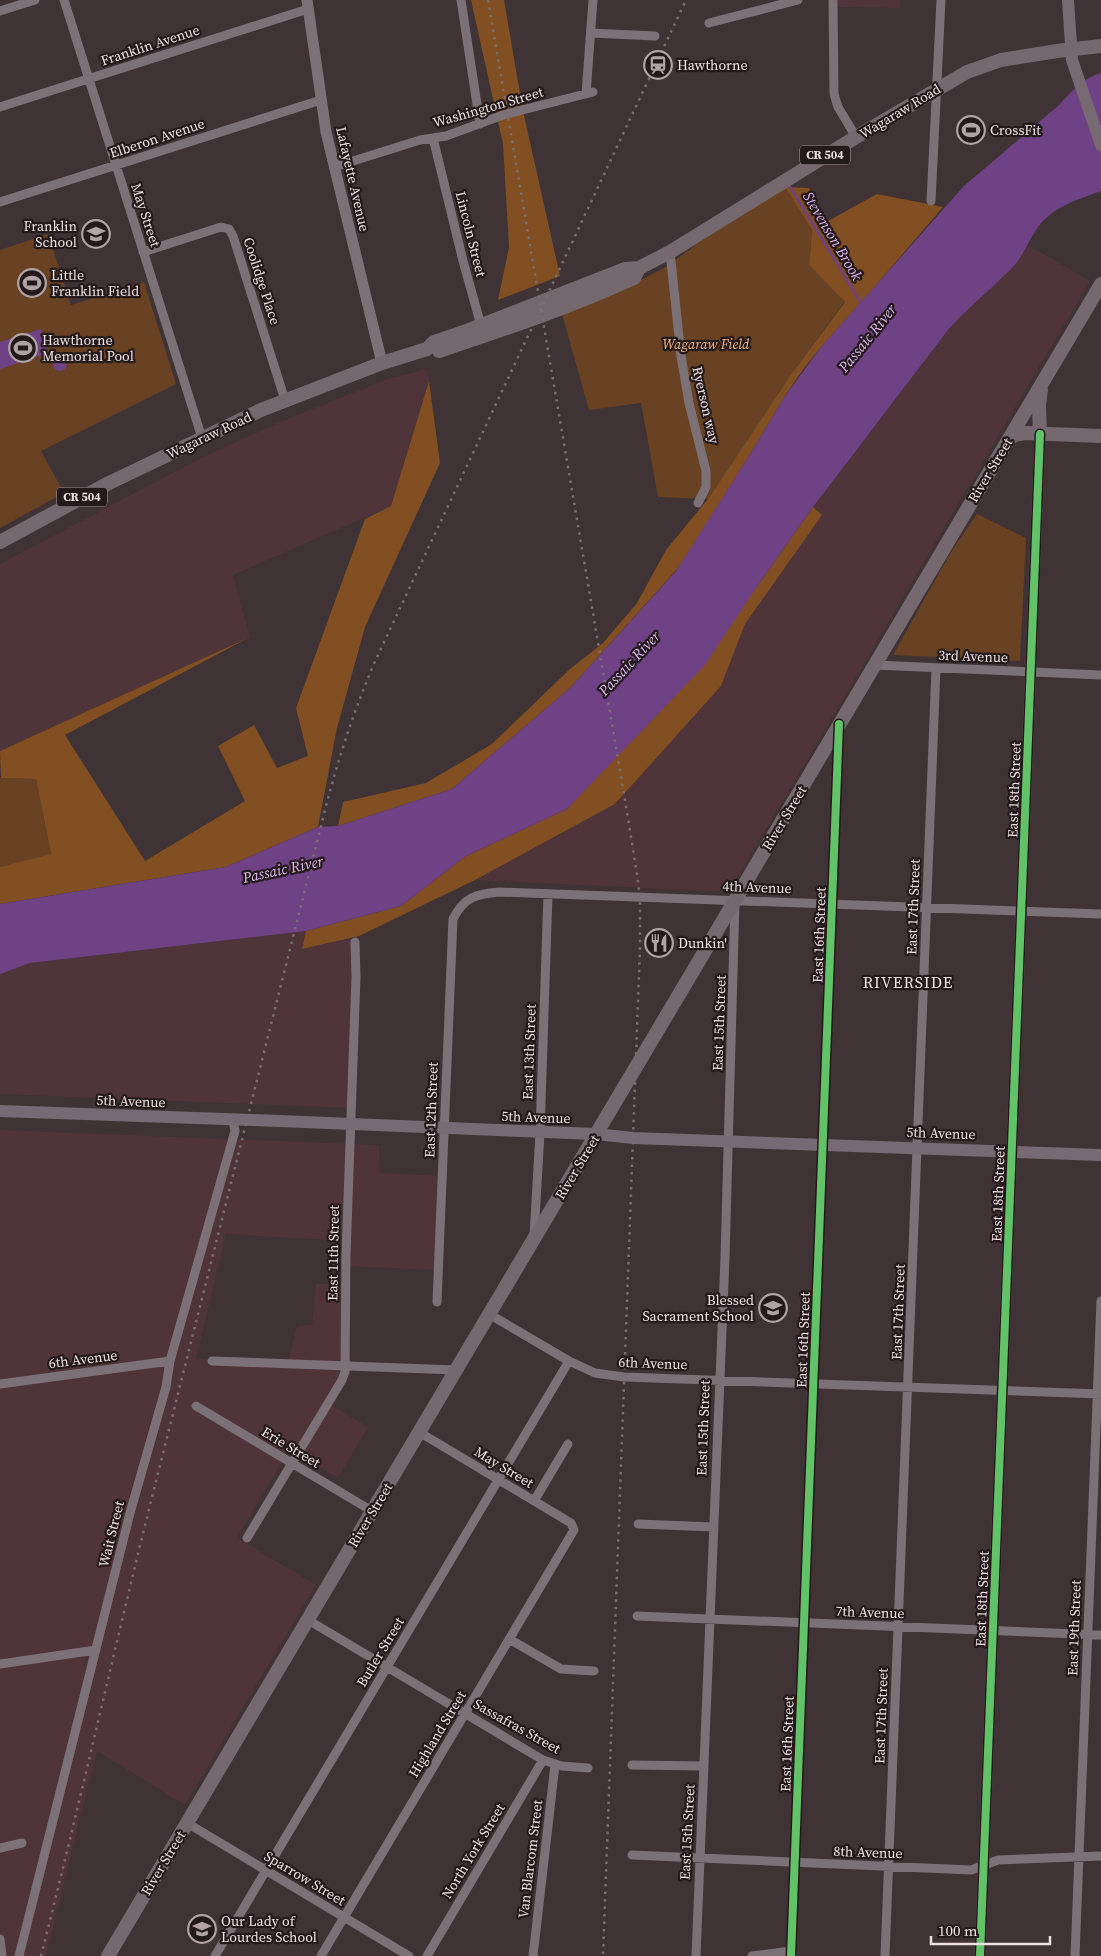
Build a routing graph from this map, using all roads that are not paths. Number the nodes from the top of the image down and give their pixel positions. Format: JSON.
{"nodes":[{"id":1,"x":35,"y":0,"type":"edge"},
{"id":2,"x":64,"y":0,"type":"edge"},
{"id":3,"x":461,"y":0,"type":"edge"},
{"id":4,"x":593,"y":0,"type":"edge"},
{"id":5,"x":798,"y":0,"type":"edge"},
{"id":6,"x":833,"y":0,"type":"edge"},
{"id":7,"x":941,"y":0,"type":"edge"},
{"id":8,"x":1068,"y":0,"type":"edge"},
{"id":9,"x":307,"y":4,"type":"edge"},
{"id":10,"x":0,"y":11,"type":"edge"},
{"id":11,"x":709,"y":23,"type":"dead end"},
{"id":12,"x":590,"y":33,"type":"junction"},
{"id":13,"x":655,"y":36,"type":"dead end"},
{"id":14,"x":1101,"y":46,"type":"edge"},
{"id":15,"x":1070,"y":49,"type":"junction"},
{"id":16,"x":88,"y":78,"type":"junction"},
{"id":17,"x":936,"y":89,"type":"junction"},
{"id":18,"x":321,"y":100,"type":"junction"},
{"id":19,"x":0,"y":106,"type":"edge"},
{"id":20,"x":480,"y":124,"type":"junction"},
{"id":21,"x":856,"y":137,"type":"junction"},
{"id":22,"x":433,"y":138,"type":"junction"},
{"id":23,"x":1101,"y":145,"type":"edge"},
{"id":24,"x":116,"y":165,"type":"junction"},
{"id":25,"x":334,"y":166,"type":"junction"},
{"id":26,"x":931,"y":201,"type":"dead end"},
{"id":27,"x":0,"y":202,"type":"edge"},
{"id":28,"x":143,"y":252,"type":"junction"},
{"id":29,"x":670,"y":252,"type":"junction"},
{"id":30,"x":1101,"y":284,"type":"edge"},
{"id":31,"x":483,"y":331,"type":"junction"},
{"id":32,"x":382,"y":363,"type":"junction"},
{"id":33,"x":1045,"y":377,"type":"junction"},
{"id":34,"x":285,"y":400,"type":"junction"},
{"id":35,"x":1040,"y":434,"type":"junction"},
{"id":36,"x":1101,"y":436,"type":"edge"},
{"id":37,"x":202,"y":438,"type":"junction"},
{"id":38,"x":1009,"y":439,"type":"junction"},
{"id":39,"x":698,"y":503,"type":"dead end"},
{"id":40,"x":0,"y":542,"type":"edge"},
{"id":41,"x":874,"y":665,"type":"junction"},
{"id":42,"x":936,"y":668,"type":"junction"},
{"id":43,"x":1031,"y":672,"type":"junction"},
{"id":44,"x":1101,"y":675,"type":"edge"},
{"id":45,"x":840,"y":724,"type":"junction"},
{"id":46,"x":548,"y":894,"type":"junction"},
{"id":47,"x":735,"y":900,"type":"junction"},
{"id":48,"x":832,"y":904,"type":"junction"},
{"id":49,"x":927,"y":907,"type":"junction"},
{"id":50,"x":1022,"y":910,"type":"junction"},
{"id":51,"x":1101,"y":914,"type":"edge"},
{"id":52,"x":453,"y":919,"type":"joint"},
{"id":53,"x":355,"y":942,"type":"dead end"},
{"id":54,"x":0,"y":1111,"type":"edge"},
{"id":55,"x":233,"y":1120,"type":"junction"},
{"id":56,"x":351,"y":1125,"type":"junction"},
{"id":57,"x":444,"y":1129,"type":"junction"},
{"id":58,"x":540,"y":1133,"type":"junction"},
{"id":59,"x":596,"y":1134,"type":"junction"},
{"id":60,"x":728,"y":1140,"type":"junction"},
{"id":61,"x":823,"y":1144,"type":"junction"},
{"id":62,"x":918,"y":1148,"type":"junction"},
{"id":63,"x":1012,"y":1151,"type":"junction"},
{"id":64,"x":1101,"y":1155,"type":"edge"},
{"id":65,"x":533,"y":1240,"type":"junction"},
{"id":66,"x":1101,"y":1301,"type":"edge"},
{"id":67,"x":437,"y":1302,"type":"dead end"},
{"id":68,"x":489,"y":1314,"type":"junction"},
{"id":69,"x":170,"y":1361,"type":"junction"},
{"id":70,"x":212,"y":1361,"type":"dead end"},
{"id":71,"x":569,"y":1361,"type":"junction"},
{"id":72,"x":345,"y":1365,"type":"junction"},
{"id":73,"x":456,"y":1370,"type":"junction"},
{"id":74,"x":719,"y":1379,"type":"junction"},
{"id":75,"x":814,"y":1383,"type":"junction"},
{"id":76,"x":0,"y":1384,"type":"edge"},
{"id":77,"x":909,"y":1387,"type":"junction"},
{"id":78,"x":1003,"y":1390,"type":"junction"},
{"id":79,"x":1099,"y":1394,"type":"edge"},
{"id":80,"x":196,"y":1406,"type":"dead end"},
{"id":81,"x":419,"y":1432,"type":"junction"},
{"id":82,"x":568,"y":1444,"type":"dead end"},
{"id":83,"x":292,"y":1463,"type":"junction"},
{"id":84,"x":498,"y":1479,"type":"junction"},
{"id":85,"x":534,"y":1500,"type":"junction"},
{"id":86,"x":372,"y":1511,"type":"junction"},
{"id":87,"x":638,"y":1524,"type":"dead end"},
{"id":88,"x":573,"y":1526,"type":"joint"},
{"id":89,"x":714,"y":1527,"type":"junction"},
{"id":90,"x":247,"y":1538,"type":"dead end"},
{"id":91,"x":638,"y":1616,"type":"dead end"},
{"id":92,"x":710,"y":1619,"type":"junction"},
{"id":93,"x":308,"y":1620,"type":"junction"},
{"id":94,"x":804,"y":1623,"type":"junction"},
{"id":95,"x":898,"y":1627,"type":"junction"},
{"id":96,"x":994,"y":1630,"type":"junction"},
{"id":97,"x":1088,"y":1635,"type":"junction"},
{"id":98,"x":1101,"y":1635,"type":"edge"},
{"id":99,"x":509,"y":1639,"type":"junction"},
{"id":100,"x":96,"y":1650,"type":"junction"},
{"id":101,"x":0,"y":1664,"type":"edge"},
{"id":102,"x":387,"y":1667,"type":"junction"},
{"id":103,"x":594,"y":1671,"type":"dead end"},
{"id":104,"x":465,"y":1714,"type":"junction"},
{"id":105,"x":543,"y":1760,"type":"junction"},
{"id":106,"x":555,"y":1764,"type":"junction"},
{"id":107,"x":632,"y":1765,"type":"dead end"},
{"id":108,"x":704,"y":1766,"type":"junction"},
{"id":109,"x":588,"y":1768,"type":"dead end"},
{"id":110,"x":187,"y":1824,"type":"junction"},
{"id":111,"x":22,"y":1843,"type":"dead end"},
{"id":112,"x":0,"y":1848,"type":"edge"},
{"id":113,"x":632,"y":1855,"type":"dead end"},
{"id":114,"x":1101,"y":1856,"type":"edge"},
{"id":115,"x":1079,"y":1857,"type":"junction"},
{"id":116,"x":700,"y":1858,"type":"junction"},
{"id":117,"x":795,"y":1863,"type":"junction"},
{"id":118,"x":984,"y":1865,"type":"junction"},
{"id":119,"x":889,"y":1867,"type":"junction"},
{"id":120,"x":266,"y":1871,"type":"junction"},
{"id":121,"x":344,"y":1918,"type":"junction"},
{"id":122,"x":0,"y":1939,"type":"edge"},
{"id":123,"x":0,"y":1943,"type":"edge"},
{"id":124,"x":791,"y":1953,"type":"edge"},
{"id":125,"x":2,"y":1956,"type":"edge"},
{"id":126,"x":19,"y":1956,"type":"edge"},
{"id":127,"x":108,"y":1956,"type":"edge"},
{"id":128,"x":215,"y":1956,"type":"edge"},
{"id":129,"x":321,"y":1956,"type":"edge"},
{"id":130,"x":409,"y":1956,"type":"edge"},
{"id":131,"x":427,"y":1956,"type":"edge"},
{"id":132,"x":533,"y":1956,"type":"edge"},
{"id":133,"x":696,"y":1956,"type":"edge"},
{"id":134,"x":752,"y":1956,"type":"edge"},
{"id":135,"x":885,"y":1956,"type":"edge"},
{"id":136,"x":980,"y":1956,"type":"edge"},
{"id":137,"x":1075,"y":1956,"type":"edge"}],
"edges":[{"from":1,"to":10,"type":"street"},
{"from":2,"to":16,"type":"street","name":"May Street"},
{"from":3,"to":20,"type":"street"},
{"from":4,"to":12,"type":"street"},
{"from":5,"to":11,"type":"street"},
{"from":6,"to":21,"type":"street"},
{"from":7,"to":17,"type":"street"},
{"from":8,"to":15,"type":"main road"},
{"from":9,"to":16,"type":"street","name":"Franklin Avenue"},
{"from":9,"to":18,"type":"street","name":"Lafayette Avenue"},
{"from":12,"to":13,"type":"street"},
{"from":12,"to":20,"type":"street","name":"Washington Street"},
{"from":14,"to":15,"type":"main road","name":"Wagaraw Road"},
{"from":15,"to":17,"type":"main road","name":"Wagaraw Road","number":"CR 504"},
{"from":15,"to":23,"type":"main road"},
{"from":16,"to":19,"type":"street","name":"Franklin Avenue"},
{"from":16,"to":24,"type":"street","name":"May Street"},
{"from":17,"to":21,"type":"main road","name":"Wagaraw Road","number":"CR 504"},
{"from":17,"to":26,"type":"street"},
{"from":18,"to":24,"type":"street","name":"Elberon Avenue"},
{"from":18,"to":25,"type":"street","name":"Lafayette Avenue"},
{"from":20,"to":22,"type":"street","name":"Washington Street"},
{"from":21,"to":29,"type":"main road","name":"Wagaraw Road","number":"CR 504"},
{"from":22,"to":25,"type":"street","name":"Washington Street"},
{"from":22,"to":31,"type":"street","name":"Lincoln Street"},
{"from":24,"to":27,"type":"street","name":"Elberon Avenue"},
{"from":24,"to":28,"type":"street","name":"May Street"},
{"from":25,"to":32,"type":"street","name":"Lafayette Avenue"},
{"from":28,"to":34,"type":"street","name":"Coolidge Place"},
{"from":28,"to":37,"type":"street","name":"May Street"},
{"from":29,"to":31,"type":"main road","name":"Wagaraw Road","number":"CR 504"},
{"from":29,"to":39,"type":"street","name":"Ryerson way"},
{"from":30,"to":33,"type":"main road","name":"River Street"},
{"from":31,"to":32,"type":"main road","name":"Wagaraw Road","number":"CR 504"},
{"from":32,"to":34,"type":"main road","name":"Wagaraw Road","number":"CR 504"},
{"from":33,"to":35,"type":"main road","name":"River Street"},
{"from":33,"to":38,"type":"main road","name":"River Street"},
{"from":34,"to":37,"type":"main road","name":"Wagaraw Road","number":"CR 504"},
{"from":35,"to":36,"type":"main road"},
{"from":35,"to":38,"type":"main road"},
{"from":35,"to":43,"type":"street","name":"East 18th Street"},
{"from":37,"to":40,"type":"main road","name":"Wagaraw Road","number":"CR 504"},
{"from":38,"to":41,"type":"main road","name":"River Street"},
{"from":41,"to":42,"type":"street","name":"3rd Avenue"},
{"from":41,"to":45,"type":"main road","name":"River Street"},
{"from":42,"to":43,"type":"street","name":"3rd Avenue"},
{"from":42,"to":49,"type":"street","name":"East 17th Street"},
{"from":43,"to":44,"type":"street","name":"3rd Avenue"},
{"from":43,"to":50,"type":"street","name":"East 18th Street"},
{"from":45,"to":47,"type":"main road","name":"River Street"},
{"from":45,"to":48,"type":"street","name":"East 16th Street"},
{"from":46,"to":47,"type":"street","name":"4th Avenue"},
{"from":46,"to":52,"type":"street","name":"4th Avenue"},
{"from":46,"to":58,"type":"street","name":"East 13th Street"},
{"from":47,"to":48,"type":"street","name":"4th Avenue"},
{"from":47,"to":59,"type":"main road","name":"River Street"},
{"from":47,"to":60,"type":"street","name":"East 15th Street"},
{"from":48,"to":49,"type":"street","name":"4th Avenue"},
{"from":48,"to":61,"type":"street","name":"East 16th Street"},
{"from":49,"to":50,"type":"street","name":"4th Avenue"},
{"from":49,"to":62,"type":"street","name":"East 17th Street"},
{"from":50,"to":51,"type":"street","name":"4th Avenue"},
{"from":50,"to":63,"type":"street","name":"East 18th Street"},
{"from":52,"to":57,"type":"street","name":"East 12th Street"},
{"from":53,"to":56,"type":"street","name":"East 11th Street"},
{"from":54,"to":55,"type":"main road","name":"5th Avenue"},
{"from":55,"to":56,"type":"main road","name":"5th Avenue"},
{"from":55,"to":69,"type":"street","name":"Wait Street"},
{"from":56,"to":57,"type":"main road","name":"5th Avenue"},
{"from":56,"to":72,"type":"street","name":"East 11th Street"},
{"from":57,"to":58,"type":"main road","name":"5th Avenue"},
{"from":57,"to":67,"type":"street","name":"East 12th Street"},
{"from":58,"to":59,"type":"main road","name":"5th Avenue"},
{"from":58,"to":65,"type":"street","name":"East 13th Street"},
{"from":59,"to":60,"type":"main road","name":"5th Avenue"},
{"from":59,"to":65,"type":"main road","name":"River Street"},
{"from":60,"to":61,"type":"main road","name":"5th Avenue"},
{"from":60,"to":74,"type":"street","name":"East 15th Street"},
{"from":61,"to":62,"type":"main road","name":"5th Avenue"},
{"from":61,"to":75,"type":"street","name":"East 16th Street"},
{"from":62,"to":63,"type":"main road","name":"5th Avenue"},
{"from":62,"to":77,"type":"street","name":"East 17th Street"},
{"from":63,"to":64,"type":"main road","name":"5th Avenue"},
{"from":63,"to":78,"type":"street","name":"East 18th Street"},
{"from":65,"to":68,"type":"main road","name":"River Street"},
{"from":66,"to":79,"type":"street","name":"East 19th Street"},
{"from":68,"to":71,"type":"street","name":"6th Avenue"},
{"from":68,"to":73,"type":"main road","name":"River Street"},
{"from":69,"to":76,"type":"street","name":"6th Avenue"},
{"from":69,"to":100,"type":"street","name":"Wait Street"},
{"from":70,"to":72,"type":"street"},
{"from":71,"to":74,"type":"street","name":"6th Avenue"},
{"from":71,"to":84,"type":"street","name":"Butler Street"},
{"from":72,"to":73,"type":"street"},
{"from":72,"to":83,"type":"street","name":"East 11th Street"},
{"from":73,"to":81,"type":"main road","name":"River Street"},
{"from":74,"to":75,"type":"street","name":"6th Avenue"},
{"from":74,"to":89,"type":"street","name":"East 15th Street"},
{"from":75,"to":77,"type":"street","name":"6th Avenue"},
{"from":75,"to":94,"type":"street","name":"East 16th Street"},
{"from":77,"to":78,"type":"street","name":"6th Avenue"},
{"from":77,"to":95,"type":"street","name":"East 17th Street"},
{"from":78,"to":79,"type":"street","name":"6th Avenue"},
{"from":78,"to":96,"type":"street","name":"East 18th Street"},
{"from":79,"to":97,"type":"street","name":"East 19th Street"},
{"from":80,"to":83,"type":"street","name":"Erie Street"},
{"from":81,"to":84,"type":"street","name":"May Street"},
{"from":81,"to":86,"type":"main road","name":"River Street"},
{"from":82,"to":85,"type":"street"},
{"from":83,"to":86,"type":"street","name":"Erie Street"},
{"from":83,"to":90,"type":"street","name":"East 11th Street"},
{"from":84,"to":85,"type":"street","name":"May Street"},
{"from":84,"to":102,"type":"street","name":"Butler Street"},
{"from":85,"to":88,"type":"street","name":"May Street"},
{"from":86,"to":93,"type":"main road","name":"River Street"},
{"from":87,"to":89,"type":"street"},
{"from":88,"to":99,"type":"street","name":"Highland Street"},
{"from":89,"to":92,"type":"street","name":"East 15th Street"},
{"from":91,"to":92,"type":"street","name":"7th Avenue"},
{"from":92,"to":94,"type":"street","name":"7th Avenue"},
{"from":92,"to":108,"type":"street","name":"East 15th Street"},
{"from":93,"to":102,"type":"street","name":"Sassafras Street"},
{"from":93,"to":110,"type":"main road","name":"River Street"},
{"from":94,"to":95,"type":"street","name":"7th Avenue"},
{"from":94,"to":117,"type":"street","name":"East 16th Street"},
{"from":95,"to":96,"type":"street","name":"7th Avenue"},
{"from":95,"to":119,"type":"street","name":"East 17th Street"},
{"from":96,"to":97,"type":"street","name":"7th Avenue"},
{"from":96,"to":118,"type":"street","name":"East 18th Street"},
{"from":97,"to":98,"type":"street","name":"7th Avenue"},
{"from":97,"to":115,"type":"street","name":"East 19th Street"},
{"from":99,"to":103,"type":"street"},
{"from":99,"to":104,"type":"street","name":"Highland Street"},
{"from":100,"to":101,"type":"street"},
{"from":100,"to":126,"type":"street","name":"Wait Street"},
{"from":102,"to":104,"type":"street","name":"Sassafras Street"},
{"from":102,"to":120,"type":"street","name":"Butler Street"},
{"from":104,"to":105,"type":"street","name":"Sassafras Street"},
{"from":104,"to":121,"type":"street","name":"Highland Street"},
{"from":105,"to":106,"type":"street","name":"Sassafras Street"},
{"from":105,"to":131,"type":"street","name":"North York Street"},
{"from":106,"to":109,"type":"street","name":"Sassafras Street"},
{"from":106,"to":132,"type":"street","name":"Van Blarcom Street"},
{"from":107,"to":108,"type":"street"},
{"from":108,"to":116,"type":"street","name":"East 15th Street"},
{"from":110,"to":120,"type":"street","name":"Sparrow Street"},
{"from":110,"to":127,"type":"main road","name":"River Street"},
{"from":111,"to":112,"type":"street"},
{"from":113,"to":116,"type":"street","name":"8th Avenue"},
{"from":114,"to":115,"type":"street","name":"8th Avenue"},
{"from":115,"to":118,"type":"street","name":"8th Avenue"},
{"from":115,"to":137,"type":"street","name":"East 19th Street"},
{"from":116,"to":117,"type":"street","name":"8th Avenue"},
{"from":116,"to":133,"type":"street","name":"East 15th Street"},
{"from":117,"to":119,"type":"street","name":"8th Avenue"},
{"from":117,"to":124,"type":"street","name":"East 16th Street"},
{"from":118,"to":119,"type":"street","name":"8th Avenue"},
{"from":118,"to":136,"type":"street","name":"East 18th Street"},
{"from":119,"to":135,"type":"street","name":"East 17th Street"},
{"from":120,"to":121,"type":"street","name":"Sparrow Street"},
{"from":120,"to":128,"type":"street","name":"Butler Street"},
{"from":121,"to":129,"type":"street","name":"Highland Street"},
{"from":121,"to":130,"type":"street","name":"Sparrow Street"},
{"from":122,"to":123,"type":"street"},
{"from":123,"to":125,"type":"street"},
{"from":124,"to":134,"type":"street"}]}
